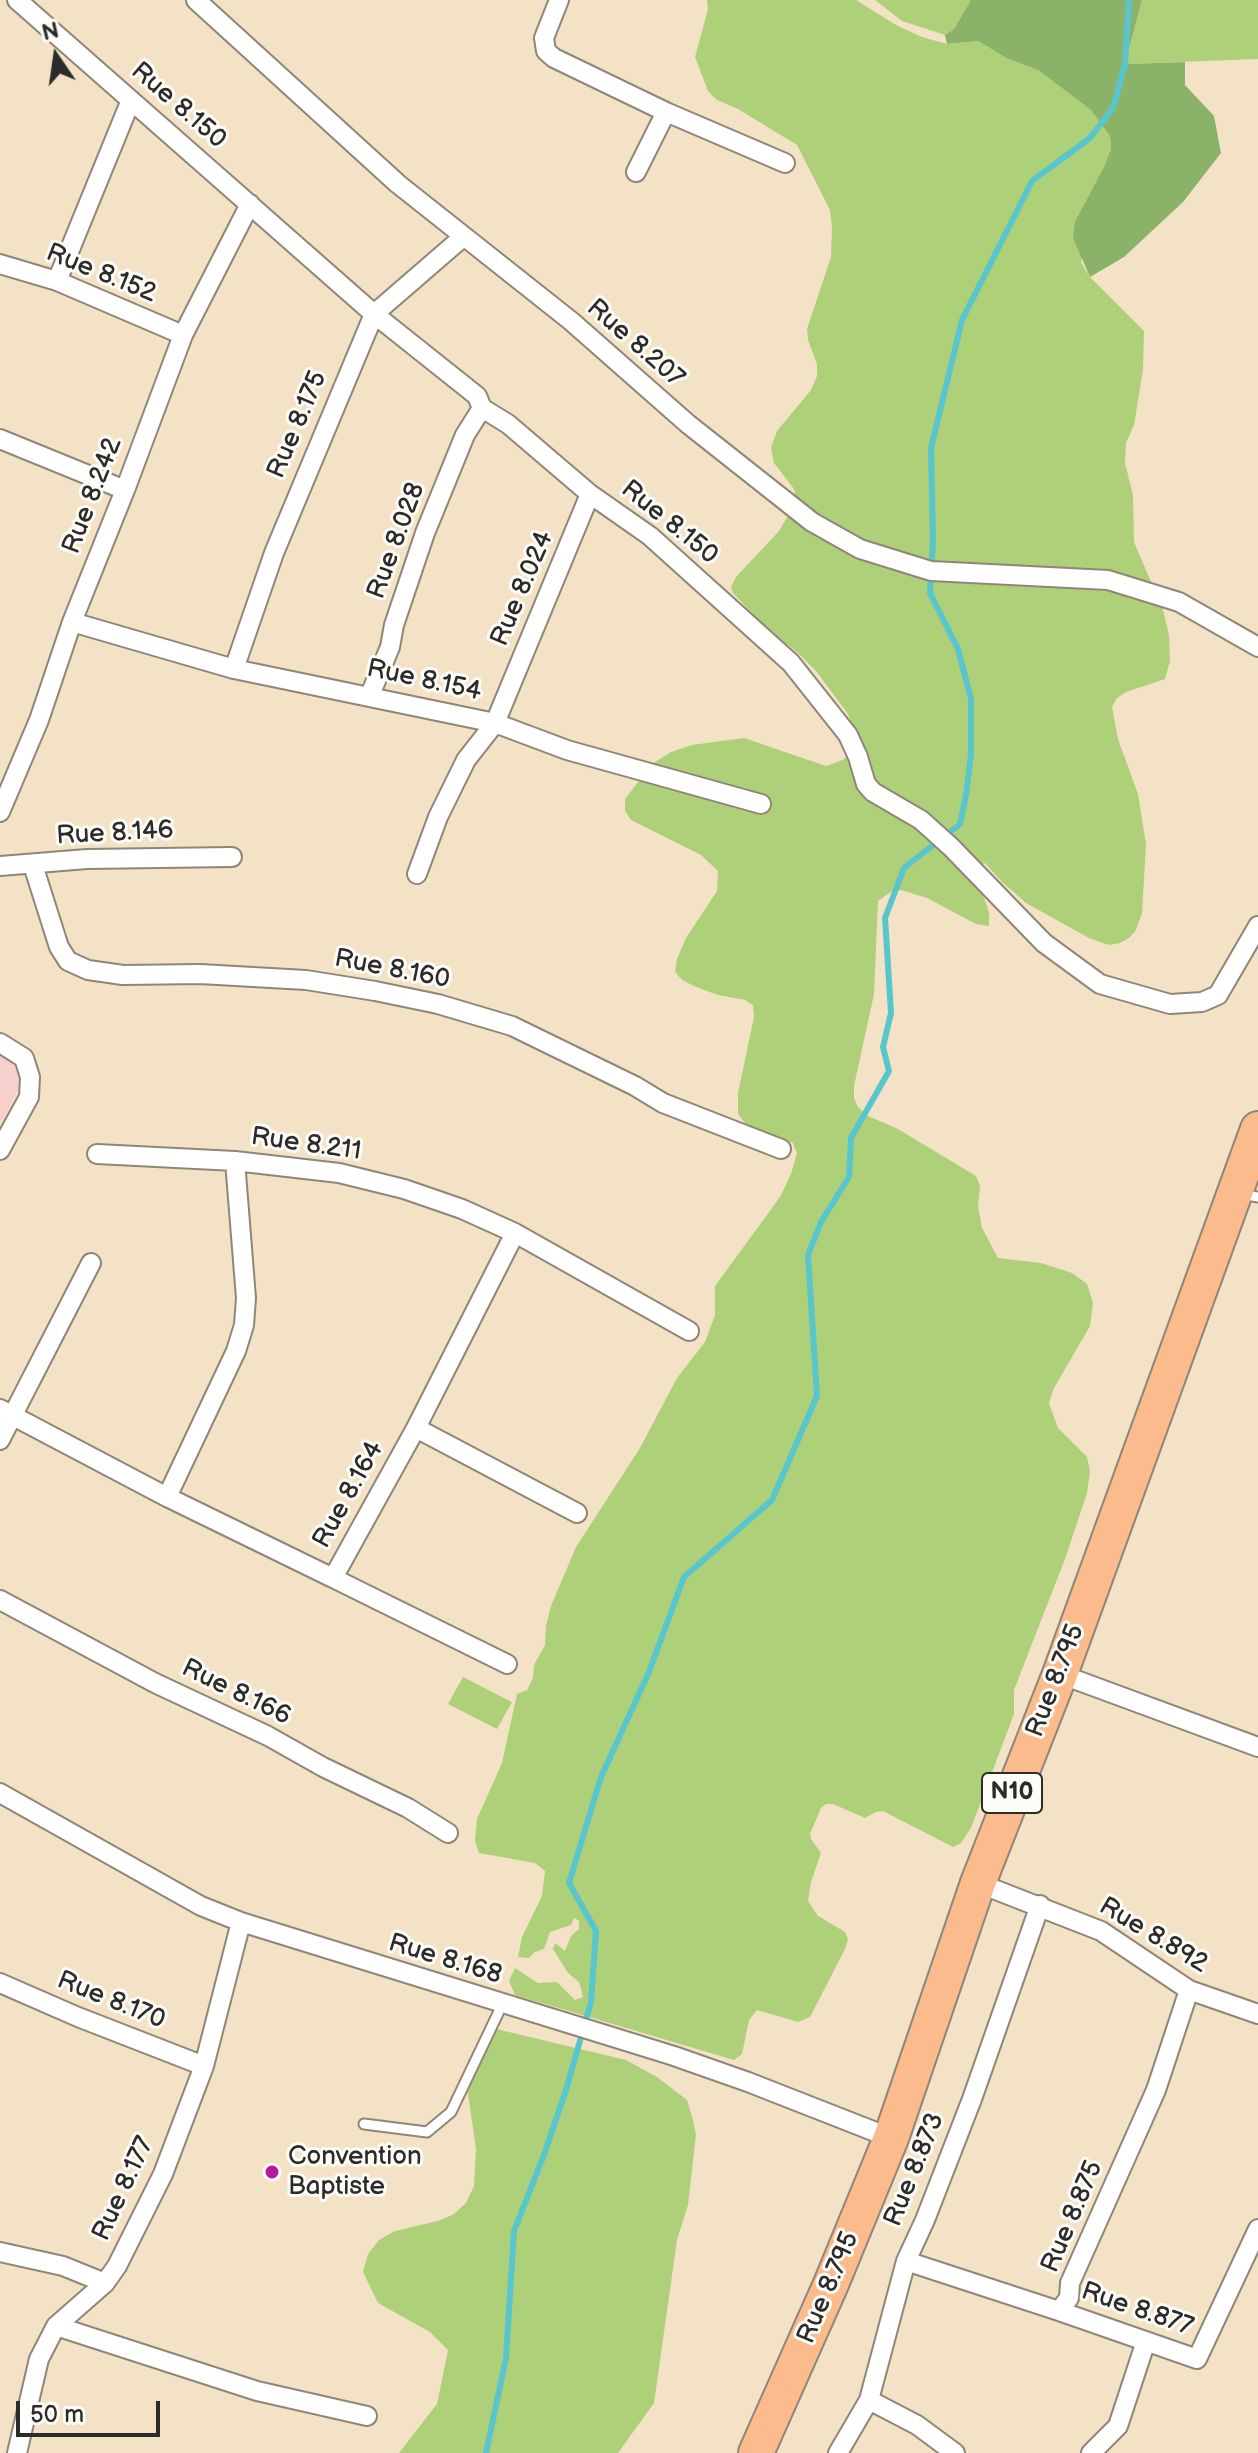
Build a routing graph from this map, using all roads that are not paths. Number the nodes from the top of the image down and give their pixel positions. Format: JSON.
{"nodes":[{"id":1,"x":17,"y":0,"type":"edge"},
{"id":2,"x":196,"y":0,"type":"edge"},
{"id":3,"x":559,"y":0,"type":"edge"},
{"id":4,"x":131,"y":100,"type":"junction"},
{"id":5,"x":666,"y":112,"type":"junction"},
{"id":6,"x":785,"y":163,"type":"dead end"},
{"id":7,"x":636,"y":172,"type":"dead end"},
{"id":8,"x":250,"y":204,"type":"junction"},
{"id":9,"x":463,"y":237,"type":"junction"},
{"id":10,"x":0,"y":264,"type":"edge"},
{"id":11,"x":57,"y":281,"type":"junction"},
{"id":12,"x":374,"y":314,"type":"junction"},
{"id":13,"x":183,"y":335,"type":"junction"},
{"id":14,"x":482,"y":408,"type":"junction"},
{"id":15,"x":0,"y":439,"type":"edge"},
{"id":16,"x":125,"y":490,"type":"junction"},
{"id":17,"x":590,"y":494,"type":"junction"},
{"id":18,"x":72,"y":622,"type":"junction"},
{"id":19,"x":1258,"y":647,"type":"edge"},
{"id":20,"x":234,"y":669,"type":"junction"},
{"id":21,"x":370,"y":695,"type":"junction"},
{"id":22,"x":495,"y":723,"type":"junction"},
{"id":23,"x":761,"y":804,"type":"dead end"},
{"id":24,"x":0,"y":812,"type":"edge"},
{"id":25,"x":232,"y":857,"type":"dead end"},
{"id":26,"x":33,"y":865,"type":"junction"},
{"id":27,"x":0,"y":866,"type":"edge"},
{"id":28,"x":417,"y":874,"type":"dead end"},
{"id":29,"x":1258,"y":926,"type":"edge"},
{"id":30,"x":0,"y":1043,"type":"edge"},
{"id":31,"x":1258,"y":1129,"type":"edge"},
{"id":32,"x":781,"y":1149,"type":"dead end"},
{"id":33,"x":0,"y":1150,"type":"edge"},
{"id":34,"x":97,"y":1154,"type":"dead end"},
{"id":35,"x":235,"y":1161,"type":"junction"},
{"id":36,"x":1246,"y":1195,"type":"edge"},
{"id":37,"x":515,"y":1233,"type":"junction"},
{"id":38,"x":91,"y":1263,"type":"dead end"},
{"id":39,"x":689,"y":1331,"type":"dead end"},
{"id":40,"x":6,"y":1413,"type":"edge"},
{"id":41,"x":416,"y":1428,"type":"junction"},
{"id":42,"x":0,"y":1440,"type":"edge"},
{"id":43,"x":167,"y":1497,"type":"junction"},
{"id":44,"x":577,"y":1513,"type":"dead end"},
{"id":45,"x":333,"y":1578,"type":"junction"},
{"id":46,"x":0,"y":1600,"type":"edge"},
{"id":47,"x":507,"y":1664,"type":"dead end"},
{"id":48,"x":1060,"y":1674,"type":"junction"},
{"id":49,"x":1258,"y":1747,"type":"edge"},
{"id":50,"x":0,"y":1793,"type":"edge"},
{"id":51,"x":448,"y":1833,"type":"dead end"},
{"id":52,"x":978,"y":1883,"type":"junction"},
{"id":53,"x":1040,"y":1905,"type":"junction"},
{"id":54,"x":241,"y":1922,"type":"junction"},
{"id":55,"x":0,"y":1983,"type":"edge"},
{"id":56,"x":1189,"y":1990,"type":"junction"},
{"id":57,"x":502,"y":2005,"type":"junction"},
{"id":58,"x":1258,"y":2014,"type":"edge"},
{"id":59,"x":204,"y":2066,"type":"junction"},
{"id":60,"x":364,"y":2124,"type":"dead end"},
{"id":61,"x":891,"y":2138,"type":"junction"},
{"id":62,"x":1258,"y":2229,"type":"edge"},
{"id":63,"x":0,"y":2252,"type":"edge"},
{"id":64,"x":906,"y":2261,"type":"junction"},
{"id":65,"x":105,"y":2283,"type":"junction"},
{"id":66,"x":1059,"y":2311,"type":"junction"},
{"id":67,"x":56,"y":2326,"type":"junction"},
{"id":68,"x":1146,"y":2341,"type":"junction"},
{"id":69,"x":869,"y":2400,"type":"junction"},
{"id":70,"x":367,"y":2416,"type":"dead end"},
{"id":71,"x":17,"y":2453,"type":"edge"},
{"id":72,"x":756,"y":2453,"type":"edge"},
{"id":73,"x":838,"y":2453,"type":"edge"},
{"id":74,"x":955,"y":2453,"type":"edge"},
{"id":75,"x":1091,"y":2453,"type":"edge"}],
"edges":[{"from":1,"to":4,"type":"street","name":"Rue 8.150"},
{"from":2,"to":9,"type":"street","name":"Rue 8.207"},
{"from":3,"to":5,"type":"street"},
{"from":4,"to":8,"type":"street","name":"Rue 8.150"},
{"from":4,"to":11,"type":"street"},
{"from":5,"to":6,"type":"street"},
{"from":5,"to":7,"type":"street"},
{"from":8,"to":12,"type":"street","name":"Rue 8.150"},
{"from":8,"to":13,"type":"street","name":"Rue 8.242"},
{"from":9,"to":12,"type":"street","name":"Rue 8.175"},
{"from":9,"to":19,"type":"street","name":"Rue 8.207"},
{"from":10,"to":11,"type":"street","name":"Rue 8.152"},
{"from":11,"to":13,"type":"street","name":"Rue 8.152"},
{"from":12,"to":14,"type":"street","name":"Rue 8.150"},
{"from":12,"to":20,"type":"street","name":"Rue 8.175"},
{"from":13,"to":16,"type":"street","name":"Rue 8.242"},
{"from":14,"to":17,"type":"street","name":"Rue 8.150"},
{"from":14,"to":21,"type":"street","name":"Rue 8.028"},
{"from":15,"to":16,"type":"street"},
{"from":16,"to":18,"type":"street","name":"Rue 8.242"},
{"from":17,"to":22,"type":"street","name":"Rue 8.024"},
{"from":17,"to":29,"type":"street","name":"Rue 8.150"},
{"from":18,"to":20,"type":"street","name":"Rue 8.154"},
{"from":18,"to":24,"type":"street","name":"Rue 8.242"},
{"from":20,"to":21,"type":"street","name":"Rue 8.154"},
{"from":21,"to":22,"type":"street","name":"Rue 8.154"},
{"from":22,"to":23,"type":"street","name":"Rue 8.154"},
{"from":22,"to":28,"type":"street","name":"Rue 8.024"},
{"from":25,"to":26,"type":"street","name":"Rue 8.146"},
{"from":26,"to":27,"type":"street","name":"Rue 8.146"},
{"from":26,"to":32,"type":"street","name":"Rue 8.160"},
{"from":30,"to":33,"type":"street"},
{"from":31,"to":36,"type":"highway","name":"Rue 8.795","number":"N10"},
{"from":34,"to":35,"type":"street"},
{"from":35,"to":37,"type":"street","name":"Rue 8.211"},
{"from":35,"to":43,"type":"street","name":"Rue 8.211"},
{"from":36,"to":48,"type":"highway","name":"Rue 8.795","number":"N10"},
{"from":37,"to":39,"type":"street","name":"Rue 8.211"},
{"from":37,"to":41,"type":"street","name":"Rue 8.164"},
{"from":38,"to":40,"type":"street"},
{"from":40,"to":42,"type":"street"},
{"from":40,"to":43,"type":"street","name":"Rue 8.164"},
{"from":41,"to":44,"type":"street"},
{"from":41,"to":45,"type":"street","name":"Rue 8.164"},
{"from":43,"to":45,"type":"street","name":"Rue 8.164"},
{"from":45,"to":47,"type":"street"},
{"from":46,"to":51,"type":"street","name":"Rue 8.166"},
{"from":48,"to":49,"type":"street"},
{"from":48,"to":52,"type":"highway","name":"Rue 8.795","number":"N10"},
{"from":50,"to":54,"type":"street","name":"Rue 8.168"},
{"from":52,"to":53,"type":"street","name":"Rue 8.892"},
{"from":52,"to":61,"type":"highway","name":"Rue 8.795","number":"N10"},
{"from":53,"to":56,"type":"street","name":"Rue 8.892"},
{"from":53,"to":64,"type":"street","name":"Rue 8.873"},
{"from":54,"to":57,"type":"street","name":"Rue 8.168"},
{"from":54,"to":59,"type":"street","name":"Rue 8.177"},
{"from":55,"to":59,"type":"street","name":"Rue 8.170"},
{"from":56,"to":58,"type":"street","name":"Rue 8.892"},
{"from":56,"to":66,"type":"street","name":"Rue 8.875"},
{"from":57,"to":60,"type":"lane"},
{"from":57,"to":61,"type":"street","name":"Rue 8.168"},
{"from":59,"to":65,"type":"street","name":"Rue 8.177"},
{"from":61,"to":72,"type":"highway","name":"Rue 8.795","number":"N10"},
{"from":62,"to":68,"type":"street","name":"Rue 8.877"},
{"from":63,"to":65,"type":"street"},
{"from":64,"to":66,"type":"street","name":"Rue 8.875"},
{"from":64,"to":69,"type":"street","name":"Rue 8.873"},
{"from":65,"to":67,"type":"street","name":"Rue 8.177"},
{"from":66,"to":68,"type":"street","name":"Rue 8.877"},
{"from":67,"to":70,"type":"street"},
{"from":67,"to":71,"type":"street","name":"Rue 8.177"},
{"from":68,"to":75,"type":"street"},
{"from":69,"to":73,"type":"street","name":"Rue 8.873"},
{"from":69,"to":74,"type":"street"}]}
